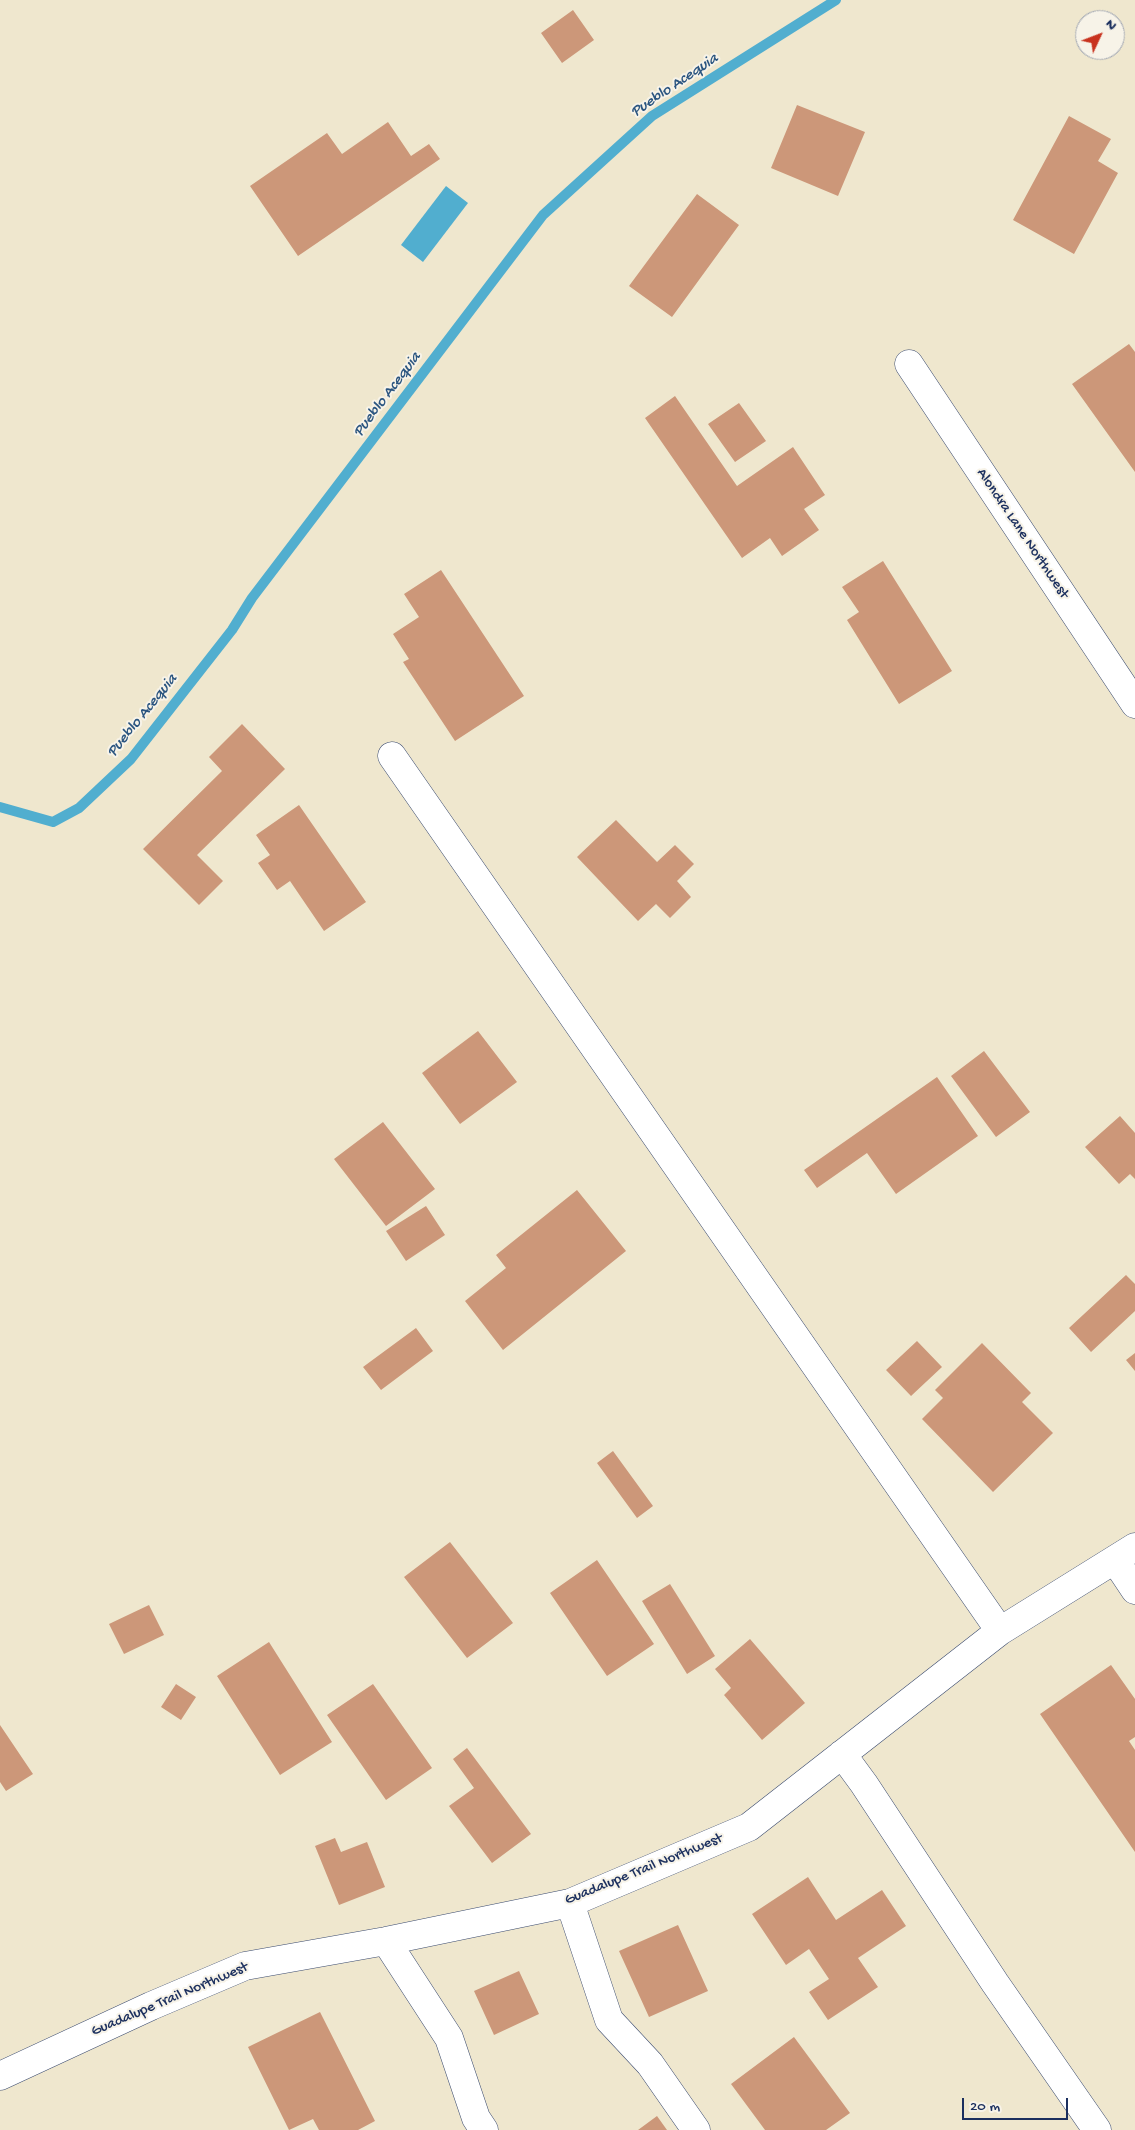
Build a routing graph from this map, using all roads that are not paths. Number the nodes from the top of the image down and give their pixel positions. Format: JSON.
{"nodes":[{"id":1,"x":910,"y":364,"type":"dead end"},
{"id":2,"x":1135,"y":704,"type":"edge"},
{"id":3,"x":392,"y":756,"type":"dead end"},
{"id":4,"x":1125,"y":1554,"type":"edge"},
{"id":5,"x":1135,"y":1590,"type":"edge"},
{"id":6,"x":1000,"y":1631,"type":"junction"},
{"id":7,"x":842,"y":1754,"type":"junction"},
{"id":8,"x":570,"y":1903,"type":"junction"},
{"id":9,"x":386,"y":1941,"type":"junction"},
{"id":10,"x":0,"y":2076,"type":"edge"},
{"id":11,"x":484,"y":2130,"type":"edge"},
{"id":12,"x":696,"y":2130,"type":"edge"},
{"id":13,"x":1098,"y":2130,"type":"edge"}],
"edges":[{"from":1,"to":2,"type":"street","name":"Alondra Lane Northwest"},
{"from":3,"to":6,"type":"street"},
{"from":4,"to":5,"type":"street"},
{"from":4,"to":6,"type":"street","name":"Guadalupe Trail Northwest"},
{"from":6,"to":7,"type":"street","name":"Guadalupe Trail Northwest"},
{"from":7,"to":8,"type":"street","name":"Guadalupe Trail Northwest"},
{"from":7,"to":13,"type":"street"},
{"from":8,"to":9,"type":"street","name":"Guadalupe Trail Northwest"},
{"from":8,"to":12,"type":"street"},
{"from":9,"to":10,"type":"street","name":"Guadalupe Trail Northwest"},
{"from":9,"to":11,"type":"street"}]}
